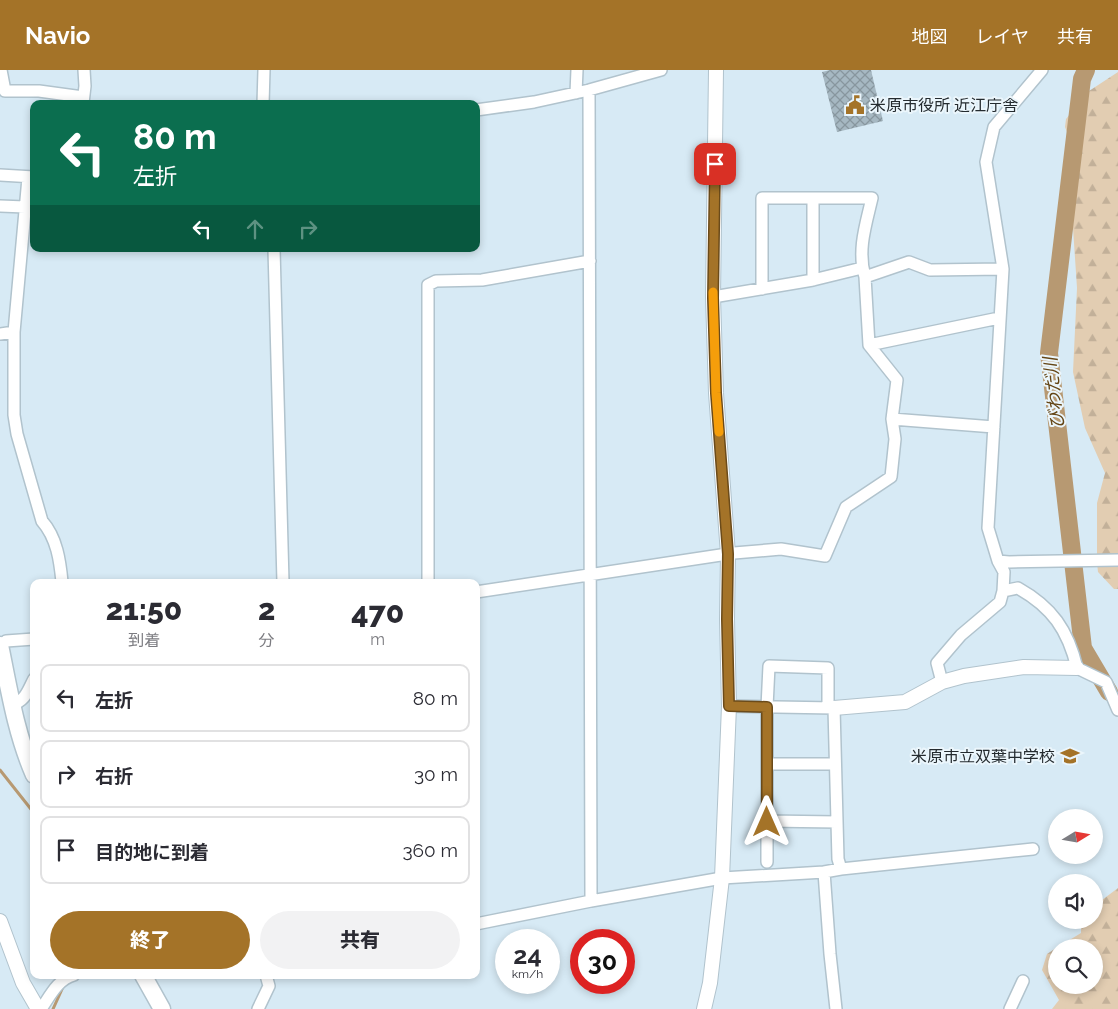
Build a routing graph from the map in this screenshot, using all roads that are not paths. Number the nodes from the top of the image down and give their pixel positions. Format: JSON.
{"nodes":[{"id":1,"x":1,"y":70,"type":"edge"},
{"id":2,"x":84,"y":70,"type":"edge"},
{"id":3,"x":264,"y":70,"type":"edge"},
{"id":4,"x":577,"y":70,"type":"edge"},
{"id":5,"x":661,"y":70,"type":"edge"},
{"id":6,"x":716,"y":70,"type":"edge"},
{"id":7,"x":1042,"y":70,"type":"edge"},
{"id":8,"x":589,"y":90,"type":"junction"},
{"id":9,"x":576,"y":93,"type":"junction"},
{"id":10,"x":83,"y":100,"type":"edge"},
{"id":11,"x":263,"y":100,"type":"edge"},
{"id":12,"x":480,"y":109,"type":"edge"},
{"id":13,"x":0,"y":176,"type":"edge"},
{"id":14,"x":30,"y":178,"type":"edge"},
{"id":15,"x":30,"y":183,"type":"edge"},
{"id":16,"x":813,"y":198,"type":"junction"},
{"id":17,"x":0,"y":206,"type":"edge"},
{"id":18,"x":25,"y":207,"type":"junction"},
{"id":19,"x":274,"y":252,"type":"edge"},
{"id":20,"x":590,"y":261,"type":"junction"},
{"id":21,"x":1003,"y":269,"type":"junction"},
{"id":22,"x":863,"y":273,"type":"junction"},
{"id":23,"x":813,"y":280,"type":"junction"},
{"id":24,"x":762,"y":289,"type":"junction"},
{"id":25,"x":713,"y":298,"type":"junction"},
{"id":26,"x":999,"y":318,"type":"junction"},
{"id":27,"x":14,"y":332,"type":"junction"},
{"id":28,"x":0,"y":334,"type":"edge"},
{"id":29,"x":869,"y":345,"type":"junction"},
{"id":30,"x":892,"y":419,"type":"junction"},
{"id":31,"x":994,"y":427,"type":"junction"},
{"id":32,"x":728,"y":554,"type":"junction"},
{"id":33,"x":1118,"y":560,"type":"edge"},
{"id":34,"x":998,"y":561,"type":"junction"},
{"id":35,"x":590,"y":576,"type":"junction"},
{"id":36,"x":62,"y":579,"type":"edge"},
{"id":37,"x":282,"y":579,"type":"edge"},
{"id":38,"x":428,"y":579,"type":"edge"},
{"id":39,"x":1003,"y":590,"type":"junction"},
{"id":40,"x":480,"y":591,"type":"edge"},
{"id":41,"x":30,"y":640,"type":"edge"},
{"id":42,"x":3,"y":643,"type":"edge"},
{"id":43,"x":1078,"y":668,"type":"junction"},
{"id":44,"x":942,"y":682,"type":"junction"},
{"id":45,"x":30,"y":688,"type":"edge"},
{"id":46,"x":12,"y":704,"type":"junction"},
{"id":47,"x":729,"y":706,"type":"junction"},
{"id":48,"x":767,"y":707,"type":"junction"},
{"id":49,"x":831,"y":708,"type":"junction"},
{"id":50,"x":1118,"y":710,"type":"edge"},
{"id":51,"x":768,"y":764,"type":"junction"},
{"id":52,"x":835,"y":764,"type":"junction"},
{"id":53,"x":30,"y":766,"type":"edge"},
{"id":54,"x":767,"y":822,"type":"junction"},
{"id":55,"x":837,"y":822,"type":"junction"},
{"id":56,"x":1033,"y":849,"type":"dead end"},
{"id":57,"x":767,"y":862,"type":"dead end"},
{"id":58,"x":842,"y":869,"type":"junction"},
{"id":59,"x":824,"y":872,"type":"junction"},
{"id":60,"x":722,"y":878,"type":"junction"},
{"id":61,"x":591,"y":901,"type":"junction"},
{"id":62,"x":0,"y":921,"type":"edge"},
{"id":63,"x":480,"y":923,"type":"edge"},
{"id":64,"x":64,"y":979,"type":"edge"},
{"id":65,"x":145,"y":979,"type":"edge"},
{"id":66,"x":267,"y":979,"type":"edge"},
{"id":67,"x":1023,"y":981,"type":"dead end"},
{"id":68,"x":39,"y":1009,"type":"edge"},
{"id":69,"x":162,"y":1009,"type":"edge"},
{"id":70,"x":258,"y":1009,"type":"edge"},
{"id":71,"x":704,"y":1009,"type":"edge"},
{"id":72,"x":836,"y":1009,"type":"edge"},
{"id":73,"x":1010,"y":1009,"type":"edge"}],
"edges":[{"from":1,"to":10,"type":"street"},
{"from":2,"to":10,"type":"street"},
{"from":3,"to":11,"type":"street"},
{"from":4,"to":9,"type":"street"},
{"from":5,"to":8,"type":"street"},
{"from":6,"to":25,"type":"street"},
{"from":7,"to":21,"type":"street"},
{"from":8,"to":9,"type":"street"},
{"from":8,"to":20,"type":"street"},
{"from":9,"to":12,"type":"street"},
{"from":13,"to":14,"type":"street"},
{"from":15,"to":18,"type":"street"},
{"from":16,"to":22,"type":"street"},
{"from":16,"to":23,"type":"street"},
{"from":16,"to":24,"type":"street"},
{"from":17,"to":18,"type":"street"},
{"from":18,"to":27,"type":"street"},
{"from":19,"to":37,"type":"street"},
{"from":20,"to":35,"type":"street"},
{"from":20,"to":38,"type":"street"},
{"from":21,"to":22,"type":"street"},
{"from":21,"to":26,"type":"street"},
{"from":22,"to":23,"type":"street"},
{"from":22,"to":29,"type":"street"},
{"from":23,"to":24,"type":"street"},
{"from":24,"to":25,"type":"street"},
{"from":25,"to":32,"type":"street"},
{"from":26,"to":29,"type":"street"},
{"from":26,"to":31,"type":"street"},
{"from":27,"to":28,"type":"street"},
{"from":27,"to":36,"type":"street"},
{"from":29,"to":30,"type":"street"},
{"from":30,"to":31,"type":"street"},
{"from":30,"to":32,"type":"street"},
{"from":31,"to":34,"type":"street"},
{"from":32,"to":35,"type":"street"},
{"from":32,"to":47,"type":"street"},
{"from":33,"to":34,"type":"street"},
{"from":34,"to":39,"type":"street"},
{"from":35,"to":40,"type":"street"},
{"from":35,"to":61,"type":"street"},
{"from":39,"to":43,"type":"street"},
{"from":39,"to":44,"type":"street"},
{"from":41,"to":42,"type":"street"},
{"from":42,"to":46,"type":"main road"},
{"from":43,"to":44,"type":"street"},
{"from":43,"to":50,"type":"street"},
{"from":44,"to":49,"type":"street"},
{"from":45,"to":46,"type":"street"},
{"from":46,"to":53,"type":"main road"},
{"from":47,"to":48,"type":"street"},
{"from":47,"to":60,"type":"street"},
{"from":48,"to":49,"type":"street"},
{"from":48,"to":49,"type":"street"},
{"from":48,"to":51,"type":"street"},
{"from":49,"to":52,"type":"street"},
{"from":51,"to":52,"type":"street"},
{"from":51,"to":54,"type":"street"},
{"from":52,"to":55,"type":"street"},
{"from":54,"to":55,"type":"street"},
{"from":54,"to":57,"type":"street"},
{"from":55,"to":58,"type":"street"},
{"from":56,"to":58,"type":"street"},
{"from":58,"to":59,"type":"street"},
{"from":59,"to":60,"type":"street"},
{"from":59,"to":72,"type":"street"},
{"from":60,"to":61,"type":"street"},
{"from":60,"to":71,"type":"street"},
{"from":61,"to":63,"type":"street"},
{"from":62,"to":68,"type":"street"},
{"from":64,"to":68,"type":"street"},
{"from":65,"to":69,"type":"main road"},
{"from":66,"to":70,"type":"street"},
{"from":67,"to":73,"type":"street"}]}
